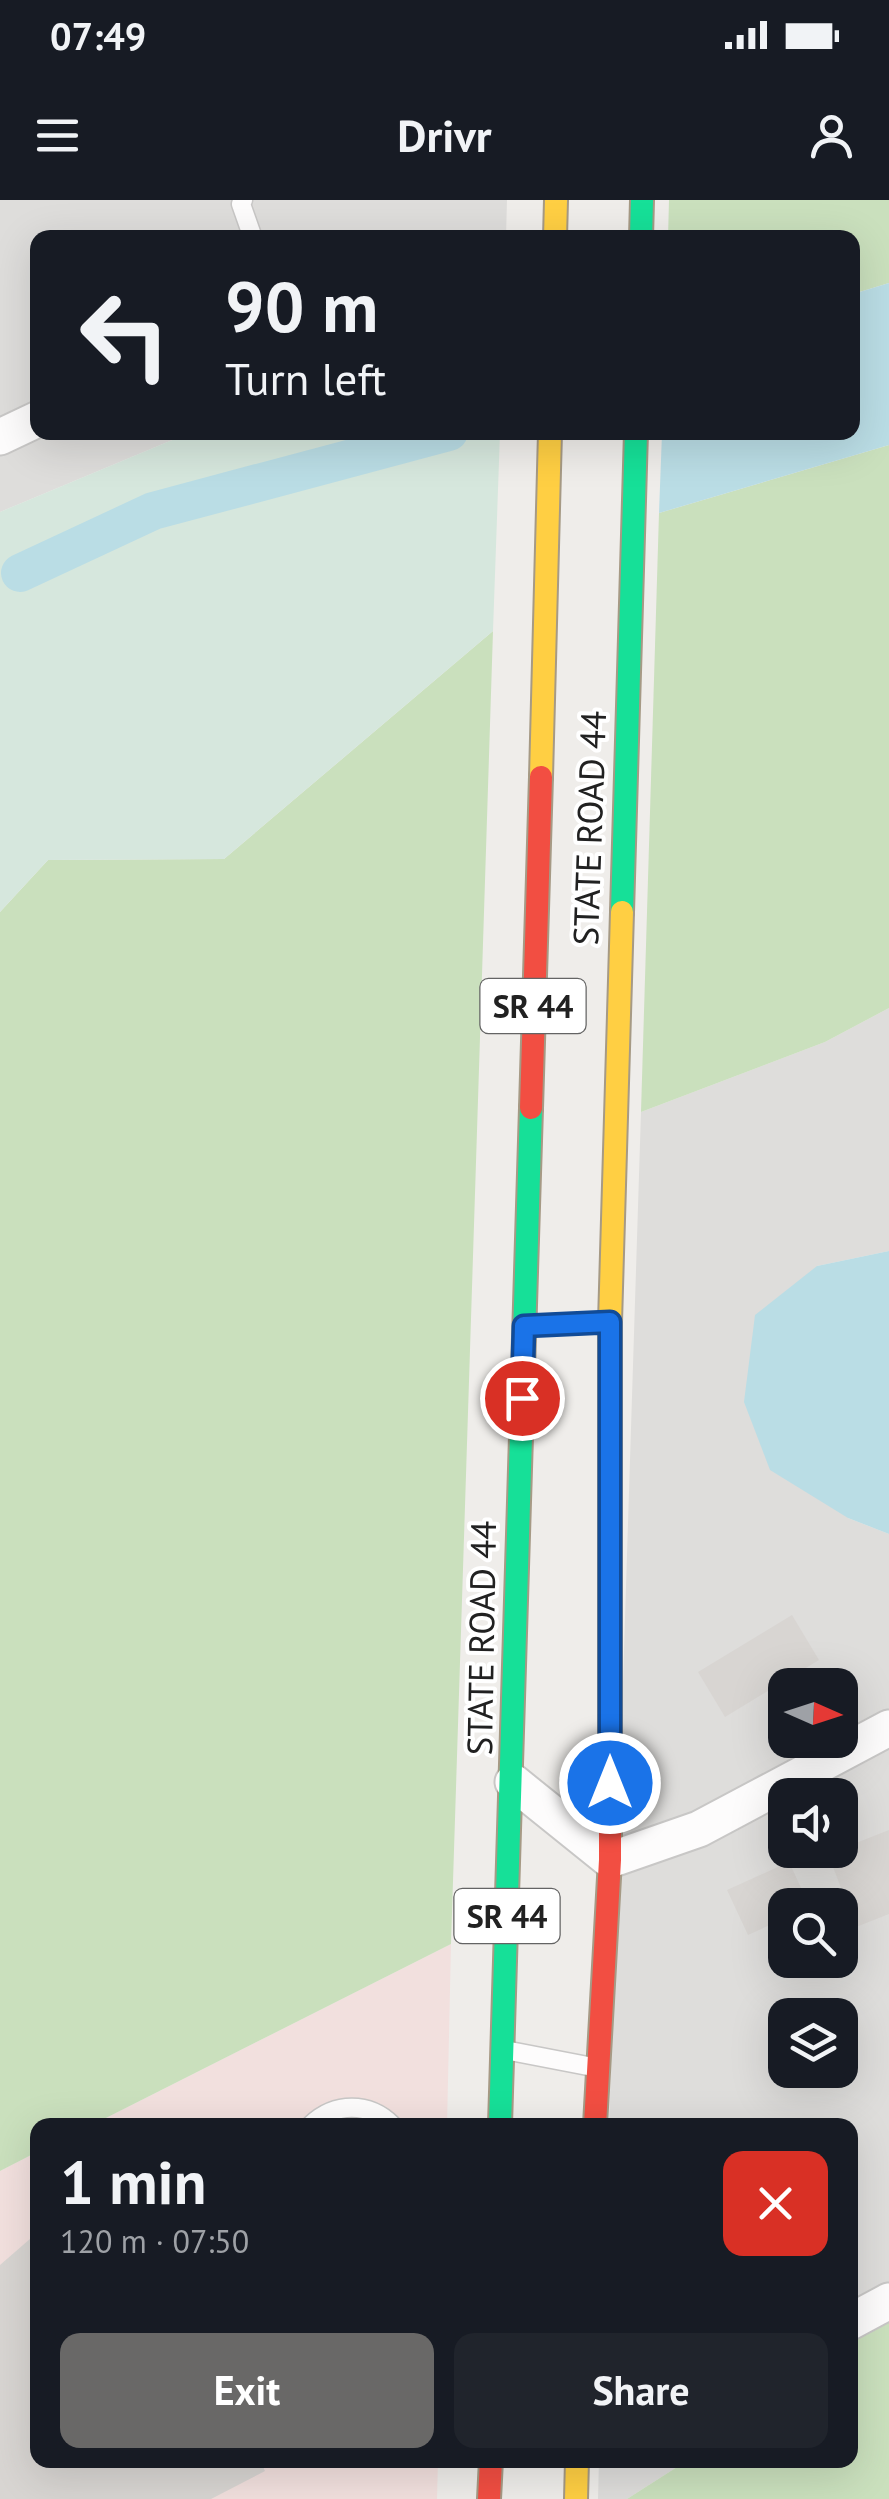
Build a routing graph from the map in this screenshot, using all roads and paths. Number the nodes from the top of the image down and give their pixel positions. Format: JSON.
{"nodes":[{"id":1,"x":243,"y":200,"type":"edge"},
{"id":2,"x":556,"y":200,"type":"edge"},
{"id":3,"x":642,"y":200,"type":"edge"},
{"id":4,"x":250,"y":230,"type":"edge"},
{"id":5,"x":555,"y":230,"type":"edge"},
{"id":6,"x":641,"y":230,"type":"edge"},
{"id":7,"x":30,"y":422,"type":"edge"},
{"id":8,"x":0,"y":437,"type":"edge"},
{"id":9,"x":550,"y":440,"type":"edge"},
{"id":10,"x":636,"y":440,"type":"edge"},
{"id":11,"x":889,"y":1728,"type":"edge"},
{"id":12,"x":513,"y":1782,"type":"junction"},
{"id":13,"x":610,"y":1860,"type":"junction"},
{"id":14,"x":502,"y":2050,"type":"junction"},
{"id":15,"x":598,"y":2068,"type":"junction"},
{"id":16,"x":319,"y":2118,"type":"edge"},
{"id":17,"x":385,"y":2118,"type":"edge"},
{"id":18,"x":500,"y":2118,"type":"edge"},
{"id":19,"x":595,"y":2118,"type":"edge"},
{"id":20,"x":889,"y":2300,"type":"edge"},
{"id":21,"x":858,"y":2317,"type":"edge"},
{"id":22,"x":490,"y":2468,"type":"edge"},
{"id":23,"x":577,"y":2468,"type":"edge"},
{"id":24,"x":490,"y":2499,"type":"edge"},
{"id":25,"x":576,"y":2499,"type":"edge"}],
"edges":[{"from":1,"to":4,"type":"lane"},
{"from":2,"to":5,"type":"main road"},
{"from":3,"to":6,"type":"main road"},
{"from":7,"to":8,"type":"street"},
{"from":9,"to":12,"type":"main road","name":"STATE ROAD 44","number":"SR 44"},
{"from":10,"to":13,"type":"main road","name":"STATE ROAD 44","number":"SR 44"},
{"from":11,"to":13,"type":"street"},
{"from":12,"to":13,"type":"street"},
{"from":12,"to":14,"type":"main road","name":"STATE ROAD 44","number":"SR 44"},
{"from":13,"to":15,"type":"main road","name":"STATE ROAD 44","number":"SR 44"},
{"from":14,"to":15,"type":"lane"},
{"from":14,"to":18,"type":"main road","name":"STATE ROAD 44","number":"SR 44"},
{"from":15,"to":19,"type":"main road","name":"STATE ROAD 44","number":"SR 44"},
{"from":16,"to":17,"type":"lane"},
{"from":20,"to":21,"type":"street"},
{"from":22,"to":24,"type":"main road"},
{"from":23,"to":25,"type":"main road"}]}
